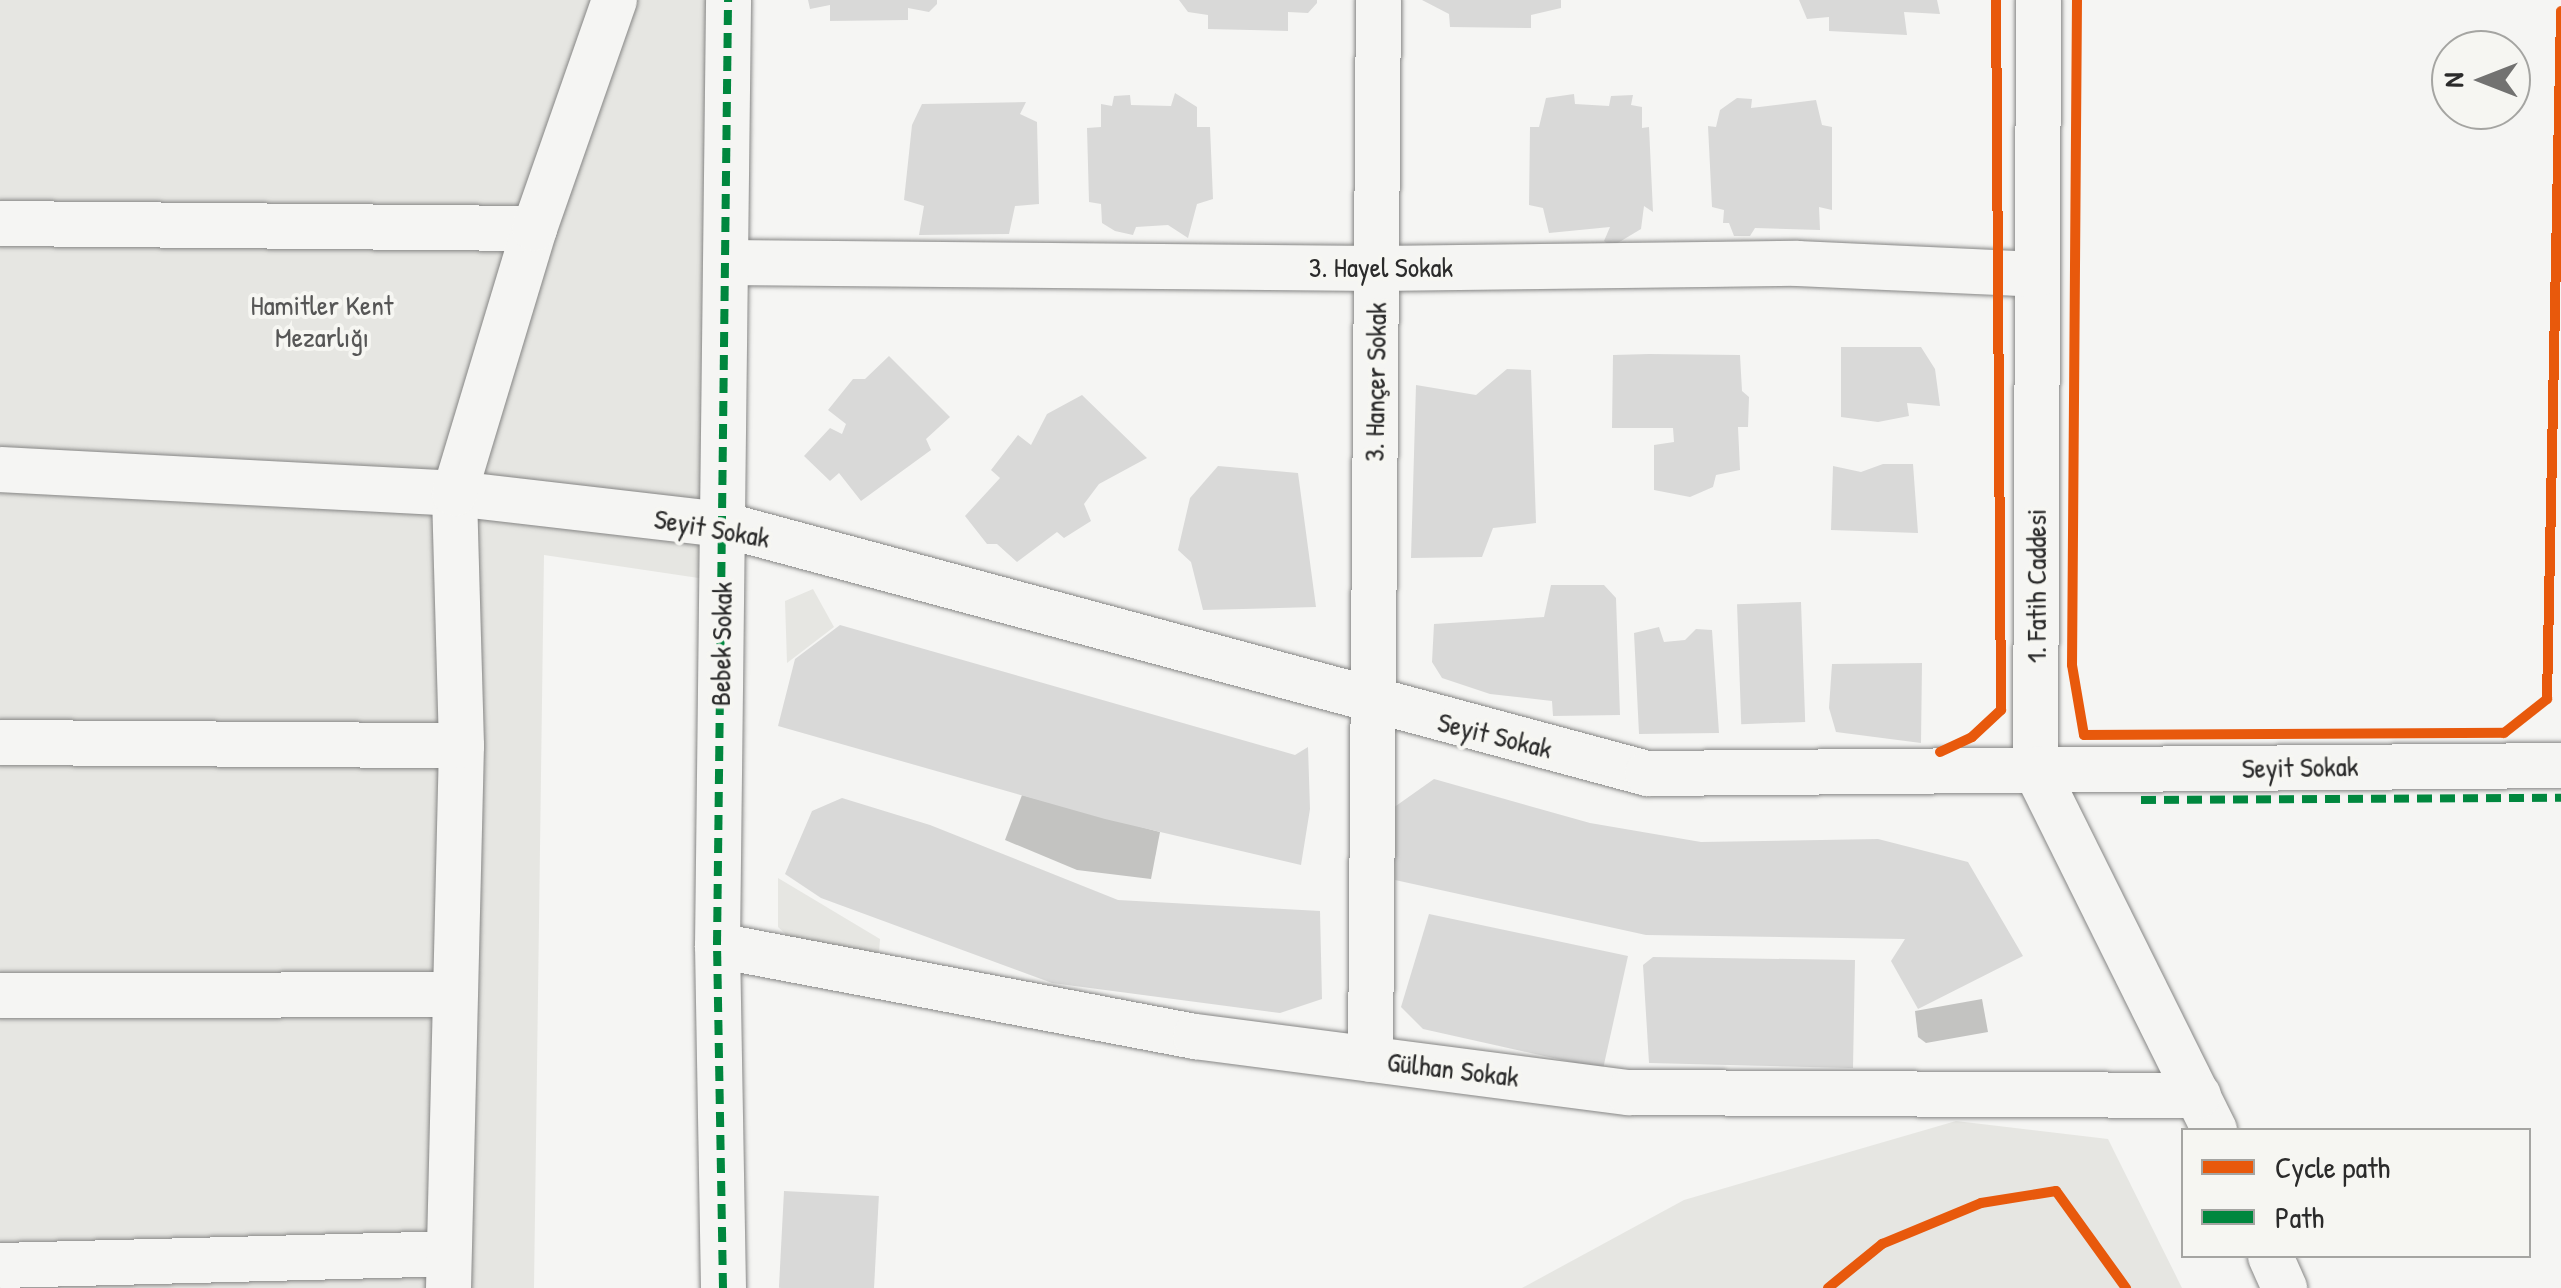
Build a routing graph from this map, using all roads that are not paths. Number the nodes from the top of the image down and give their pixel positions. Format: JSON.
{"nodes":[{"id":1,"x":614,"y":0,"type":"edge"},
{"id":2,"x":728,"y":0,"type":"edge"},
{"id":3,"x":1378,"y":0,"type":"edge"},
{"id":4,"x":2038,"y":0,"type":"edge"},
{"id":5,"x":0,"y":222,"type":"edge"},
{"id":6,"x":534,"y":228,"type":"junction"},
{"id":7,"x":726,"y":262,"type":"junction"},
{"id":8,"x":1377,"y":268,"type":"junction"},
{"id":9,"x":2037,"y":274,"type":"junction"},
{"id":10,"x":0,"y":470,"type":"edge"},
{"id":11,"x":454,"y":493,"type":"junction"},
{"id":12,"x":722,"y":524,"type":"junction"},
{"id":13,"x":1371,"y":703,"type":"junction"},
{"id":14,"x":0,"y":742,"type":"edge"},
{"id":15,"x":461,"y":746,"type":"junction"},
{"id":16,"x":2561,"y":764,"type":"edge"},
{"id":17,"x":2035,"y":769,"type":"junction"},
{"id":18,"x":717,"y":944,"type":"junction"},
{"id":19,"x":454,"y":994,"type":"junction"},
{"id":20,"x":0,"y":995,"type":"edge"},
{"id":21,"x":1370,"y":1058,"type":"junction"},
{"id":22,"x":2206,"y":1113,"type":"edge"},
{"id":23,"x":2271,"y":1258,"type":"edge"},
{"id":24,"x":0,"y":1266,"type":"edge"},
{"id":25,"x":448,"y":1271,"type":"edge"},
{"id":26,"x":723,"y":1288,"type":"edge"},
{"id":27,"x":2284,"y":1288,"type":"edge"}],
"edges":[{"from":1,"to":6,"type":"street"},
{"from":2,"to":7,"type":"street","name":"Bebek Sokak"},
{"from":3,"to":8,"type":"street","name":"3. Hançer Sokak"},
{"from":4,"to":9,"type":"street","name":"1. Fatih Caddesi"},
{"from":5,"to":6,"type":"street"},
{"from":6,"to":11,"type":"street"},
{"from":7,"to":8,"type":"street","name":"3. Hayel Sokak"},
{"from":7,"to":12,"type":"street","name":"Bebek Sokak"},
{"from":8,"to":9,"type":"street","name":"3. Hayel Sokak"},
{"from":8,"to":13,"type":"street","name":"3. Hançer Sokak"},
{"from":9,"to":17,"type":"street","name":"1. Fatih Caddesi"},
{"from":10,"to":11,"type":"street","name":"Seyit Sokak"},
{"from":11,"to":12,"type":"street","name":"Seyit Sokak"},
{"from":11,"to":15,"type":"street"},
{"from":12,"to":13,"type":"street","name":"Seyit Sokak"},
{"from":12,"to":18,"type":"street","name":"Bebek Sokak"},
{"from":13,"to":17,"type":"street","name":"Seyit Sokak"},
{"from":13,"to":21,"type":"street","name":"3. Hançer Sokak"},
{"from":14,"to":15,"type":"street"},
{"from":15,"to":19,"type":"street"},
{"from":16,"to":17,"type":"street","name":"Seyit Sokak"},
{"from":17,"to":22,"type":"street","name":"1. Fatih Caddesi"},
{"from":18,"to":21,"type":"street","name":"Gülhan Sokak"},
{"from":18,"to":26,"type":"street","name":"Bebek Sokak"},
{"from":19,"to":20,"type":"street"},
{"from":19,"to":25,"type":"street"},
{"from":21,"to":22,"type":"street","name":"Gülhan Sokak"},
{"from":23,"to":27,"type":"street"},
{"from":24,"to":25,"type":"street"}]}
